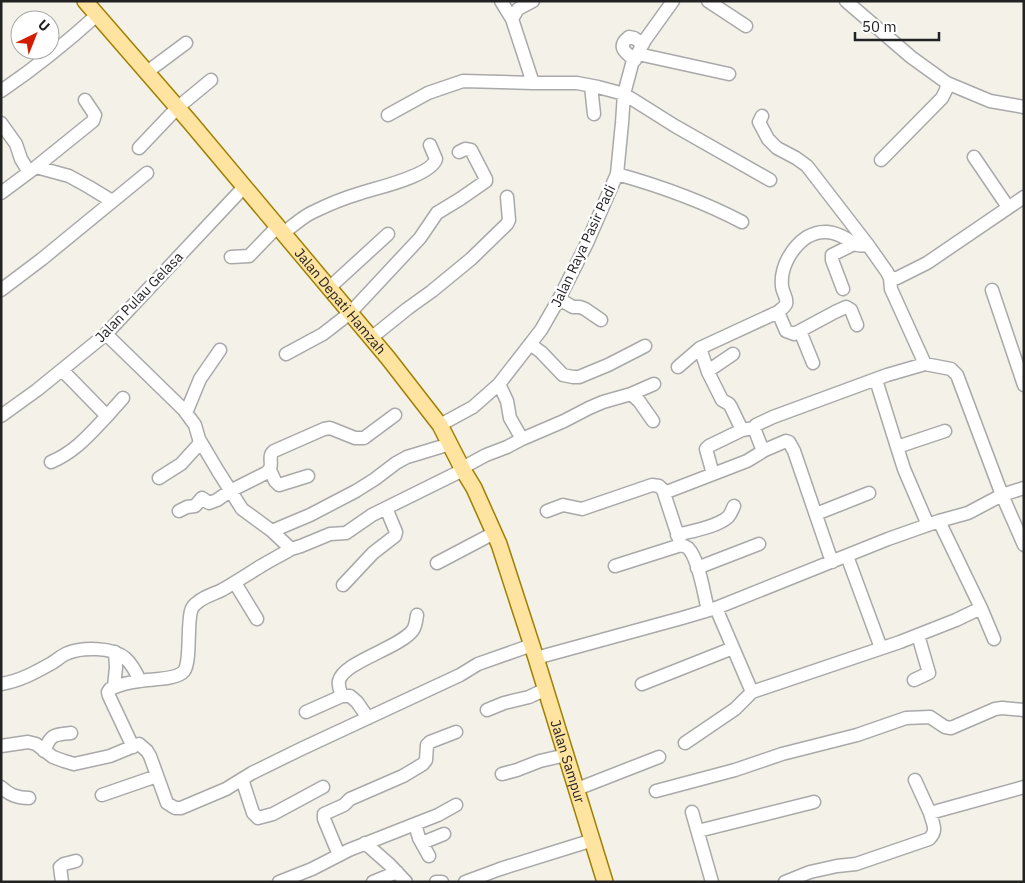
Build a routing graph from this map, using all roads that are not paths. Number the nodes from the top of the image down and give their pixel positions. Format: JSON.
{"nodes":[{"id":1,"x":502,"y":1,"type":"edge"},
{"id":2,"x":533,"y":1,"type":"edge"},
{"id":3,"x":673,"y":1,"type":"edge"},
{"id":4,"x":708,"y":1,"type":"edge"},
{"id":5,"x":846,"y":1,"type":"edge"},
{"id":6,"x":91,"y":6,"type":"edge"},
{"id":7,"x":512,"y":19,"type":"junction"},
{"id":8,"x":746,"y":26,"type":"dead end"},
{"id":9,"x":186,"y":42,"type":"dead end"},
{"id":10,"x":639,"y":52,"type":"junction"},
{"id":11,"x":147,"y":72,"type":"junction"},
{"id":12,"x":729,"y":74,"type":"dead end"},
{"id":13,"x":211,"y":80,"type":"dead end"},
{"id":14,"x":534,"y":83,"type":"junction"},
{"id":15,"x":947,"y":83,"type":"junction"},
{"id":16,"x":591,"y":86,"type":"junction"},
{"id":17,"x":1,"y":92,"type":"edge"},
{"id":18,"x":624,"y":94,"type":"junction"},
{"id":19,"x":85,"y":100,"type":"dead end"},
{"id":20,"x":1024,"y":107,"type":"edge"},
{"id":21,"x":177,"y":108,"type":"junction"},
{"id":22,"x":594,"y":114,"type":"dead end"},
{"id":23,"x":388,"y":115,"type":"dead end"},
{"id":24,"x":762,"y":116,"type":"dead end"},
{"id":25,"x":1,"y":123,"type":"edge"},
{"id":26,"x":430,"y":146,"type":"dead end"},
{"id":27,"x":139,"y":148,"type":"dead end"},
{"id":28,"x":459,"y":152,"type":"dead end"},
{"id":29,"x":974,"y":157,"type":"dead end"},
{"id":30,"x":881,"y":160,"type":"dead end"},
{"id":31,"x":32,"y":170,"type":"junction"},
{"id":32,"x":147,"y":173,"type":"dead end"},
{"id":33,"x":617,"y":174,"type":"junction"},
{"id":34,"x":770,"y":180,"type":"dead end"},
{"id":35,"x":244,"y":187,"type":"junction"},
{"id":36,"x":1,"y":192,"type":"edge"},
{"id":37,"x":507,"y":197,"type":"dead end"},
{"id":38,"x":1024,"y":197,"type":"edge"},
{"id":39,"x":112,"y":202,"type":"junction"},
{"id":40,"x":1008,"y":207,"type":"junction"},
{"id":41,"x":742,"y":222,"type":"dead end"},
{"id":42,"x":280,"y":230,"type":"junction"},
{"id":43,"x":388,"y":234,"type":"dead end"},
{"id":44,"x":854,"y":244,"type":"junction"},
{"id":45,"x":868,"y":245,"type":"junction"},
{"id":46,"x":231,"y":257,"type":"dead end"},
{"id":47,"x":890,"y":278,"type":"junction"},
{"id":48,"x":329,"y":288,"type":"junction"},
{"id":49,"x":843,"y":289,"type":"dead end"},
{"id":50,"x":1,"y":290,"type":"edge"},
{"id":51,"x":992,"y":290,"type":"dead end"},
{"id":52,"x":559,"y":299,"type":"junction"},
{"id":53,"x":778,"y":312,"type":"junction"},
{"id":54,"x":350,"y":313,"type":"junction"},
{"id":55,"x":601,"y":320,"type":"dead end"},
{"id":56,"x":857,"y":324,"type":"dead end"},
{"id":57,"x":800,"y":330,"type":"junction"},
{"id":58,"x":106,"y":334,"type":"junction"},
{"id":59,"x":371,"y":338,"type":"junction"},
{"id":60,"x":530,"y":344,"type":"junction"},
{"id":61,"x":645,"y":346,"type":"dead end"},
{"id":62,"x":700,"y":348,"type":"junction"},
{"id":63,"x":220,"y":350,"type":"dead end"},
{"id":64,"x":286,"y":354,"type":"dead end"},
{"id":65,"x":733,"y":354,"type":"dead end"},
{"id":66,"x":813,"y":363,"type":"dead end"},
{"id":67,"x":925,"y":364,"type":"junction"},
{"id":68,"x":678,"y":367,"type":"dead end"},
{"id":69,"x":62,"y":370,"type":"junction"},
{"id":70,"x":708,"y":371,"type":"junction"},
{"id":71,"x":876,"y":380,"type":"junction"},
{"id":72,"x":499,"y":384,"type":"junction"},
{"id":73,"x":654,"y":384,"type":"dead end"},
{"id":74,"x":1024,"y":385,"type":"edge"},
{"id":75,"x":631,"y":394,"type":"junction"},
{"id":76,"x":123,"y":398,"type":"dead end"},
{"id":77,"x":186,"y":413,"type":"junction"},
{"id":78,"x":395,"y":415,"type":"dead end"},
{"id":79,"x":1,"y":416,"type":"edge"},
{"id":80,"x":106,"y":416,"type":"junction"},
{"id":81,"x":652,"y":421,"type":"dead end"},
{"id":82,"x":440,"y":425,"type":"junction"},
{"id":83,"x":748,"y":429,"type":"junction"},
{"id":84,"x":945,"y":431,"type":"dead end"},
{"id":85,"x":522,"y":439,"type":"junction"},
{"id":86,"x":202,"y":442,"type":"junction"},
{"id":87,"x":450,"y":444,"type":"junction"},
{"id":88,"x":897,"y":447,"type":"junction"},
{"id":89,"x":763,"y":451,"type":"junction"},
{"id":90,"x":51,"y":462,"type":"dead end"},
{"id":91,"x":462,"y":469,"type":"junction"},
{"id":92,"x":270,"y":470,"type":"junction"},
{"id":93,"x":713,"y":474,"type":"junction"},
{"id":94,"x":308,"y":476,"type":"dead end"},
{"id":95,"x":159,"y":478,"type":"dead end"},
{"id":96,"x":1024,"y":488,"type":"edge"},
{"id":97,"x":230,"y":491,"type":"junction"},
{"id":98,"x":664,"y":493,"type":"junction"},
{"id":99,"x":869,"y":493,"type":"dead end"},
{"id":100,"x":1002,"y":495,"type":"junction"},
{"id":101,"x":734,"y":506,"type":"dead end"},
{"id":102,"x":386,"y":508,"type":"junction"},
{"id":103,"x":179,"y":511,"type":"dead end"},
{"id":104,"x":546,"y":511,"type":"dead end"},
{"id":105,"x":816,"y":514,"type":"junction"},
{"id":106,"x":933,"y":523,"type":"junction"},
{"id":107,"x":272,"y":531,"type":"junction"},
{"id":108,"x":494,"y":533,"type":"junction"},
{"id":109,"x":679,"y":540,"type":"junction"},
{"id":110,"x":759,"y":544,"type":"dead end"},
{"id":111,"x":1024,"y":545,"type":"edge"},
{"id":112,"x":291,"y":548,"type":"junction"},
{"id":113,"x":847,"y":556,"type":"junction"},
{"id":114,"x":832,"y":562,"type":"junction"},
{"id":115,"x":437,"y":563,"type":"dead end"},
{"id":116,"x":615,"y":566,"type":"dead end"},
{"id":117,"x":697,"y":568,"type":"junction"},
{"id":118,"x":235,"y":582,"type":"junction"},
{"id":119,"x":343,"y":585,"type":"dead end"},
{"id":120,"x":981,"y":608,"type":"junction"},
{"id":121,"x":712,"y":609,"type":"junction"},
{"id":122,"x":417,"y":615,"type":"dead end"},
{"id":123,"x":257,"y":619,"type":"dead end"},
{"id":124,"x":918,"y":635,"type":"junction"},
{"id":125,"x":994,"y":639,"type":"dead end"},
{"id":126,"x":533,"y":648,"type":"junction"},
{"id":127,"x":733,"y":648,"type":"junction"},
{"id":128,"x":882,"y":648,"type":"junction"},
{"id":129,"x":115,"y":652,"type":"junction"},
{"id":130,"x":914,"y":680,"type":"dead end"},
{"id":131,"x":140,"y":681,"type":"junction"},
{"id":132,"x":1,"y":684,"type":"edge"},
{"id":133,"x":642,"y":684,"type":"dead end"},
{"id":134,"x":114,"y":687,"type":"junction"},
{"id":135,"x":546,"y":690,"type":"junction"},
{"id":136,"x":752,"y":692,"type":"junction"},
{"id":137,"x":342,"y":696,"type":"junction"},
{"id":138,"x":487,"y":710,"type":"dead end"},
{"id":139,"x":1024,"y":710,"type":"edge"},
{"id":140,"x":306,"y":712,"type":"dead end"},
{"id":141,"x":368,"y":718,"type":"junction"},
{"id":142,"x":456,"y":732,"type":"dead end"},
{"id":143,"x":71,"y":733,"type":"dead end"},
{"id":144,"x":685,"y":743,"type":"dead end"},
{"id":145,"x":1,"y":746,"type":"edge"},
{"id":146,"x":133,"y":746,"type":"junction"},
{"id":147,"x":44,"y":751,"type":"junction"},
{"id":148,"x":566,"y":755,"type":"junction"},
{"id":149,"x":659,"y":758,"type":"dead end"},
{"id":150,"x":502,"y":774,"type":"dead end"},
{"id":151,"x":157,"y":776,"type":"junction"},
{"id":152,"x":242,"y":779,"type":"junction"},
{"id":153,"x":915,"y":780,"type":"dead end"},
{"id":154,"x":1,"y":787,"type":"edge"},
{"id":155,"x":323,"y":787,"type":"dead end"},
{"id":156,"x":1024,"y":787,"type":"edge"},
{"id":157,"x":577,"y":789,"type":"junction"},
{"id":158,"x":656,"y":791,"type":"dead end"},
{"id":159,"x":102,"y":795,"type":"dead end"},
{"id":160,"x":29,"y":798,"type":"dead end"},
{"id":161,"x":814,"y":802,"type":"dead end"},
{"id":162,"x":456,"y":805,"type":"dead end"},
{"id":163,"x":692,"y":812,"type":"dead end"},
{"id":164,"x":930,"y":813,"type":"junction"},
{"id":165,"x":415,"y":824,"type":"junction"},
{"id":166,"x":698,"y":831,"type":"junction"},
{"id":167,"x":444,"y":834,"type":"dead end"},
{"id":168,"x":593,"y":840,"type":"junction"},
{"id":169,"x":365,"y":843,"type":"junction"},
{"id":170,"x":422,"y":843,"type":"junction"},
{"id":171,"x":339,"y":855,"type":"junction"},
{"id":172,"x":429,"y":856,"type":"dead end"},
{"id":173,"x":76,"y":861,"type":"dead end"},
{"id":174,"x":396,"y":872,"type":"junction"},
{"id":175,"x":62,"y":882,"type":"edge"},
{"id":176,"x":279,"y":882,"type":"edge"},
{"id":177,"x":373,"y":882,"type":"edge"},
{"id":178,"x":406,"y":882,"type":"edge"},
{"id":179,"x":436,"y":882,"type":"edge"},
{"id":180,"x":442,"y":882,"type":"edge"},
{"id":181,"x":465,"y":882,"type":"edge"},
{"id":182,"x":606,"y":882,"type":"edge"},
{"id":183,"x":712,"y":882,"type":"edge"},
{"id":184,"x":785,"y":882,"type":"edge"}],
"edges":[{"from":1,"to":7,"type":"street"},
{"from":2,"to":7,"type":"street"},
{"from":3,"to":10,"type":"street","name":"Jalan Raya Pasir Padi"},
{"from":4,"to":8,"type":"street"},
{"from":5,"to":15,"type":"street"},
{"from":6,"to":11,"type":"main road","name":"Jalan Depati Hamzah"},
{"from":6,"to":17,"type":"street"},
{"from":7,"to":14,"type":"street"},
{"from":9,"to":11,"type":"street"},
{"from":10,"to":12,"type":"street"},
{"from":10,"to":18,"type":"street","name":"Jalan Raya Pasir Padi"},
{"from":11,"to":21,"type":"main road","name":"Jalan Depati Hamzah"},
{"from":13,"to":21,"type":"street"},
{"from":14,"to":16,"type":"street"},
{"from":14,"to":23,"type":"street"},
{"from":15,"to":20,"type":"street"},
{"from":15,"to":30,"type":"street"},
{"from":16,"to":18,"type":"street"},
{"from":16,"to":22,"type":"street"},
{"from":18,"to":33,"type":"street","name":"Jalan Raya Pasir Padi"},
{"from":18,"to":34,"type":"street"},
{"from":19,"to":31,"type":"street"},
{"from":21,"to":27,"type":"street"},
{"from":21,"to":35,"type":"main road","name":"Jalan Depati Hamzah"},
{"from":24,"to":45,"type":"street"},
{"from":25,"to":31,"type":"street"},
{"from":26,"to":42,"type":"street"},
{"from":28,"to":54,"type":"street"},
{"from":29,"to":40,"type":"street"},
{"from":31,"to":36,"type":"street"},
{"from":31,"to":39,"type":"street"},
{"from":32,"to":39,"type":"street"},
{"from":33,"to":41,"type":"street"},
{"from":33,"to":52,"type":"street","name":"Jalan Raya Pasir Padi"},
{"from":35,"to":42,"type":"main road","name":"Jalan Depati Hamzah"},
{"from":35,"to":58,"type":"street","name":"Jalan Pulau Gelasa"},
{"from":37,"to":59,"type":"street"},
{"from":38,"to":40,"type":"street"},
{"from":39,"to":50,"type":"street"},
{"from":40,"to":47,"type":"street"},
{"from":42,"to":46,"type":"street"},
{"from":42,"to":48,"type":"main road","name":"Jalan Depati Hamzah"},
{"from":43,"to":48,"type":"street"},
{"from":44,"to":45,"type":"street"},
{"from":44,"to":49,"type":"street"},
{"from":44,"to":53,"type":"street"},
{"from":45,"to":47,"type":"street"},
{"from":47,"to":67,"type":"street"},
{"from":48,"to":54,"type":"main road","name":"Jalan Depati Hamzah"},
{"from":51,"to":74,"type":"street"},
{"from":52,"to":55,"type":"street"},
{"from":52,"to":60,"type":"street","name":"Jalan Raya Pasir Padi"},
{"from":53,"to":57,"type":"street"},
{"from":53,"to":62,"type":"street"},
{"from":54,"to":59,"type":"main road","name":"Jalan Depati Hamzah"},
{"from":54,"to":64,"type":"street"},
{"from":56,"to":57,"type":"street"},
{"from":57,"to":66,"type":"street"},
{"from":58,"to":69,"type":"street","name":"Jalan Pulau Gelasa"},
{"from":58,"to":77,"type":"street"},
{"from":59,"to":82,"type":"main road","name":"Jalan Depati Hamzah"},
{"from":60,"to":61,"type":"street"},
{"from":60,"to":72,"type":"street","name":"Jalan Raya Pasir Padi"},
{"from":62,"to":68,"type":"street"},
{"from":62,"to":70,"type":"street"},
{"from":63,"to":77,"type":"street"},
{"from":65,"to":70,"type":"street"},
{"from":67,"to":71,"type":"street"},
{"from":67,"to":100,"type":"street"},
{"from":69,"to":79,"type":"street","name":"Jalan Pulau Gelasa"},
{"from":69,"to":80,"type":"street"},
{"from":70,"to":83,"type":"street"},
{"from":71,"to":83,"type":"street"},
{"from":71,"to":88,"type":"street"},
{"from":72,"to":82,"type":"street","name":"Jalan Raya Pasir Padi"},
{"from":72,"to":85,"type":"street"},
{"from":73,"to":75,"type":"street"},
{"from":75,"to":81,"type":"street"},
{"from":75,"to":85,"type":"street"},
{"from":76,"to":80,"type":"street"},
{"from":77,"to":86,"type":"street"},
{"from":78,"to":92,"type":"street"},
{"from":80,"to":90,"type":"street"},
{"from":82,"to":87,"type":"main road","name":"Jalan Depati Hamzah"},
{"from":83,"to":89,"type":"street"},
{"from":83,"to":93,"type":"street"},
{"from":84,"to":88,"type":"street"},
{"from":85,"to":91,"type":"street"},
{"from":86,"to":95,"type":"street"},
{"from":86,"to":97,"type":"street"},
{"from":87,"to":91,"type":"main road","name":"Jalan Depati Hamzah"},
{"from":87,"to":107,"type":"street"},
{"from":88,"to":106,"type":"street"},
{"from":89,"to":93,"type":"street"},
{"from":89,"to":105,"type":"street"},
{"from":91,"to":102,"type":"street"},
{"from":91,"to":108,"type":"main road","name":"Jalan Depati Hamzah"},
{"from":92,"to":94,"type":"street"},
{"from":92,"to":97,"type":"street"},
{"from":93,"to":98,"type":"street"},
{"from":96,"to":100,"type":"street"},
{"from":97,"to":103,"type":"street"},
{"from":97,"to":107,"type":"street"},
{"from":98,"to":104,"type":"street"},
{"from":98,"to":109,"type":"street"},
{"from":99,"to":105,"type":"street"},
{"from":100,"to":106,"type":"street"},
{"from":100,"to":111,"type":"street"},
{"from":101,"to":109,"type":"street"},
{"from":102,"to":112,"type":"street"},
{"from":102,"to":119,"type":"street"},
{"from":105,"to":114,"type":"street"},
{"from":106,"to":113,"type":"street"},
{"from":106,"to":120,"type":"street"},
{"from":107,"to":112,"type":"street"},
{"from":108,"to":115,"type":"street"},
{"from":108,"to":126,"type":"main road","name":"Jalan Depati Hamzah"},
{"from":109,"to":116,"type":"street"},
{"from":109,"to":117,"type":"street"},
{"from":110,"to":117,"type":"street"},
{"from":112,"to":118,"type":"street"},
{"from":113,"to":114,"type":"street"},
{"from":113,"to":128,"type":"street"},
{"from":114,"to":121,"type":"street"},
{"from":117,"to":121,"type":"street"},
{"from":118,"to":123,"type":"street"},
{"from":118,"to":131,"type":"street"},
{"from":120,"to":124,"type":"street"},
{"from":120,"to":125,"type":"street"},
{"from":121,"to":126,"type":"street"},
{"from":121,"to":127,"type":"street"},
{"from":122,"to":137,"type":"street"},
{"from":124,"to":128,"type":"street"},
{"from":124,"to":130,"type":"street"},
{"from":126,"to":135,"type":"main road","name":"Jalan Sampur"},
{"from":126,"to":141,"type":"street"},
{"from":127,"to":133,"type":"street"},
{"from":127,"to":136,"type":"street"},
{"from":128,"to":136,"type":"street"},
{"from":129,"to":131,"type":"street"},
{"from":129,"to":132,"type":"street"},
{"from":129,"to":134,"type":"street"},
{"from":131,"to":134,"type":"street"},
{"from":134,"to":146,"type":"street"},
{"from":135,"to":138,"type":"street"},
{"from":135,"to":148,"type":"main road","name":"Jalan Sampur"},
{"from":136,"to":144,"type":"street"},
{"from":137,"to":140,"type":"street"},
{"from":137,"to":141,"type":"street"},
{"from":139,"to":158,"type":"street"},
{"from":141,"to":152,"type":"street"},
{"from":142,"to":171,"type":"street"},
{"from":143,"to":147,"type":"street"},
{"from":145,"to":147,"type":"street"},
{"from":146,"to":147,"type":"street"},
{"from":146,"to":151,"type":"street"},
{"from":148,"to":150,"type":"street"},
{"from":148,"to":157,"type":"main road","name":"Jalan Sampur"},
{"from":149,"to":157,"type":"street"},
{"from":151,"to":152,"type":"street"},
{"from":151,"to":159,"type":"street"},
{"from":152,"to":155,"type":"street"},
{"from":153,"to":164,"type":"street"},
{"from":154,"to":160,"type":"street"},
{"from":156,"to":164,"type":"street"},
{"from":157,"to":168,"type":"main road","name":"Jalan Sampur"},
{"from":161,"to":166,"type":"street"},
{"from":162,"to":165,"type":"street"},
{"from":163,"to":166,"type":"street"},
{"from":164,"to":184,"type":"street"},
{"from":165,"to":169,"type":"street"},
{"from":165,"to":170,"type":"street"},
{"from":166,"to":183,"type":"street"},
{"from":167,"to":170,"type":"street"},
{"from":168,"to":181,"type":"street"},
{"from":168,"to":182,"type":"main road","name":"Jalan Sampur"},
{"from":169,"to":171,"type":"street"},
{"from":169,"to":174,"type":"street"},
{"from":170,"to":172,"type":"street"},
{"from":171,"to":176,"type":"street"},
{"from":173,"to":175,"type":"street"},
{"from":174,"to":177,"type":"street"},
{"from":174,"to":178,"type":"street"},
{"from":179,"to":180,"type":"street"}]}
